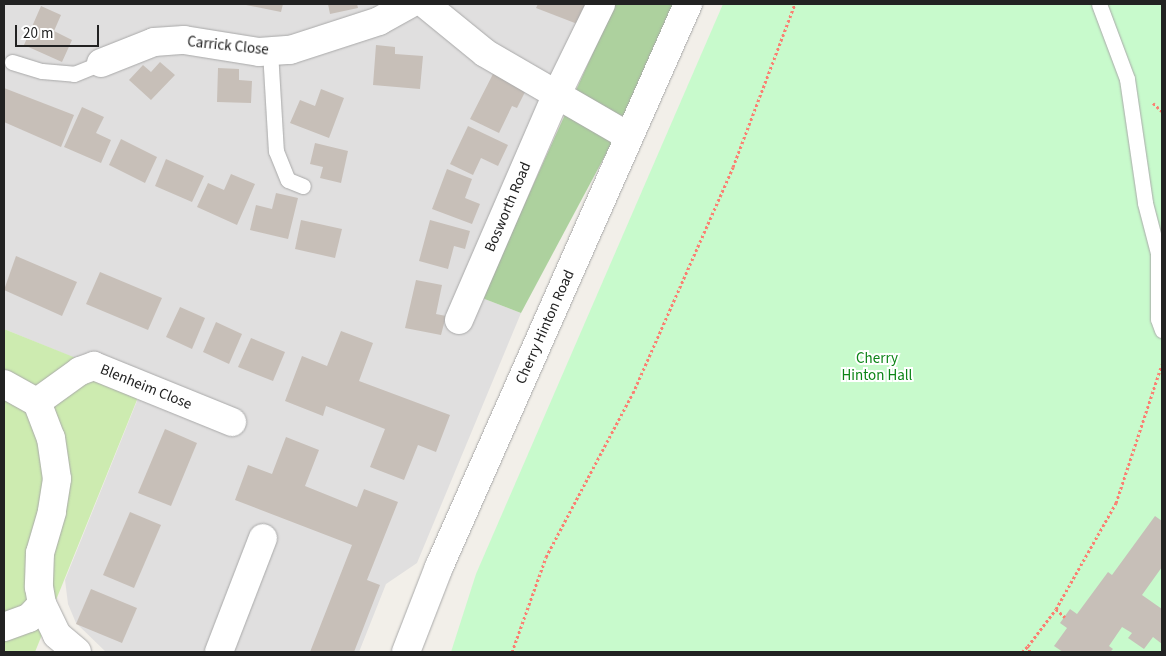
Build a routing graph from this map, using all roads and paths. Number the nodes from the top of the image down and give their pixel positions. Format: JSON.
{"nodes":[{"id":1,"x":410,"y":4,"type":"edge"},
{"id":2,"x":425,"y":4,"type":"edge"},
{"id":3,"x":601,"y":4,"type":"edge"},
{"id":4,"x":688,"y":4,"type":"edge"},
{"id":5,"x":795,"y":4,"type":"edge"},
{"id":6,"x":1099,"y":4,"type":"edge"},
{"id":7,"x":270,"y":51,"type":"junction"},
{"id":8,"x":12,"y":62,"type":"dead end"},
{"id":9,"x":101,"y":63,"type":"joint"},
{"id":10,"x":557,"y":94,"type":"junction"},
{"id":11,"x":628,"y":136,"type":"junction"},
{"id":12,"x":303,"y":186,"type":"dead end"},
{"id":13,"x":459,"y":320,"type":"dead end"},
{"id":14,"x":1162,"y":330,"type":"edge"},
{"id":15,"x":1162,"y":364,"type":"edge"},
{"id":16,"x":4,"y":384,"type":"edge"},
{"id":17,"x":37,"y":402,"type":"junction"},
{"id":18,"x":232,"y":422,"type":"dead end"},
{"id":19,"x":263,"y":538,"type":"dead end"},
{"id":20,"x":42,"y":604,"type":"junction"},
{"id":21,"x":1056,"y":609,"type":"junction"},
{"id":22,"x":1065,"y":616,"type":"dead end"},
{"id":23,"x":4,"y":627,"type":"edge"},
{"id":24,"x":1028,"y":646,"type":"junction"},
{"id":25,"x":77,"y":652,"type":"edge"},
{"id":26,"x":219,"y":652,"type":"edge"},
{"id":27,"x":406,"y":652,"type":"edge"},
{"id":28,"x":512,"y":652,"type":"edge"},
{"id":29,"x":1022,"y":652,"type":"edge"},
{"id":30,"x":1030,"y":652,"type":"edge"}],
"edges":[{"from":1,"to":7,"type":"street","name":"Carrick Close"},
{"from":2,"to":10,"type":"street"},
{"from":3,"to":10,"type":"street","name":"Bosworth Road"},
{"from":4,"to":11,"type":"street","name":"Cherry Hinton Road"},
{"from":5,"to":28,"type":"path"},
{"from":6,"to":14,"type":"lane"},
{"from":7,"to":9,"type":"street","name":"Carrick Close"},
{"from":7,"to":12,"type":"lane"},
{"from":8,"to":9,"type":"lane"},
{"from":10,"to":11,"type":"street"},
{"from":10,"to":13,"type":"street","name":"Bosworth Road"},
{"from":11,"to":27,"type":"street","name":"Cherry Hinton Road"},
{"from":15,"to":21,"type":"path"},
{"from":16,"to":17,"type":"street"},
{"from":17,"to":18,"type":"street","name":"Blenheim Close"},
{"from":17,"to":20,"type":"street"},
{"from":19,"to":26,"type":"street"},
{"from":20,"to":23,"type":"street"},
{"from":20,"to":25,"type":"street"},
{"from":21,"to":22,"type":"path"},
{"from":21,"to":24,"type":"path"},
{"from":24,"to":29,"type":"path"},
{"from":24,"to":30,"type":"path"}]}
